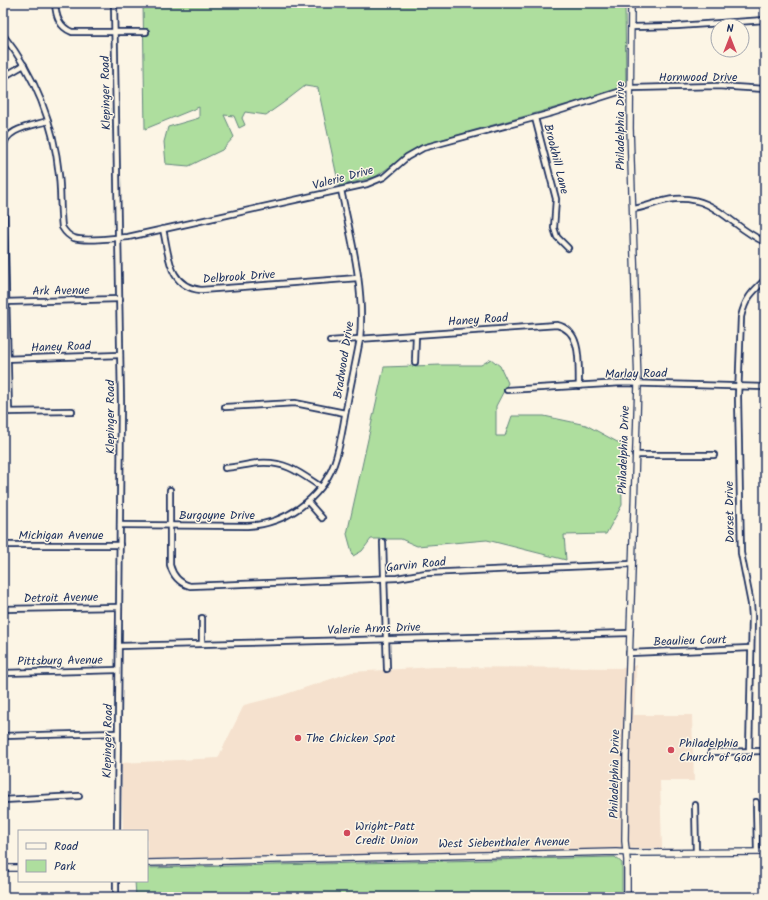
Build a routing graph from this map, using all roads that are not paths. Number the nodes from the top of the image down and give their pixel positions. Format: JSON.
{"nodes":[{"id":1,"x":55,"y":3,"type":"edge"},
{"id":2,"x":114,"y":3,"type":"edge"},
{"id":3,"x":631,"y":3,"type":"edge"},
{"id":4,"x":765,"y":20,"type":"edge"},
{"id":5,"x":632,"y":27,"type":"junction"},
{"id":6,"x":115,"y":32,"type":"junction"},
{"id":7,"x":146,"y":32,"type":"dead end"},
{"id":8,"x":3,"y":35,"type":"edge"},
{"id":9,"x":24,"y":65,"type":"junction"},
{"id":10,"x":3,"y":77,"type":"edge"},
{"id":11,"x":631,"y":88,"type":"junction"},
{"id":12,"x":765,"y":89,"type":"edge"},
{"id":13,"x":535,"y":118,"type":"junction"},
{"id":14,"x":48,"y":121,"type":"junction"},
{"id":15,"x":3,"y":149,"type":"edge"},
{"id":16,"x":3,"y":170,"type":"edge"},
{"id":17,"x":341,"y":190,"type":"junction"},
{"id":18,"x":633,"y":209,"type":"junction"},
{"id":19,"x":163,"y":229,"type":"junction"},
{"id":20,"x":119,"y":238,"type":"junction"},
{"id":21,"x":765,"y":242,"type":"edge"},
{"id":22,"x":568,"y":248,"type":"dead end"},
{"id":23,"x":358,"y":278,"type":"junction"},
{"id":24,"x":765,"y":280,"type":"edge"},
{"id":25,"x":120,"y":299,"type":"junction"},
{"id":26,"x":5,"y":302,"type":"edge"},
{"id":27,"x":416,"y":335,"type":"junction"},
{"id":28,"x":360,"y":339,"type":"junction"},
{"id":29,"x":330,"y":341,"type":"dead end"},
{"id":30,"x":120,"y":355,"type":"junction"},
{"id":31,"x":5,"y":359,"type":"edge"},
{"id":32,"x":415,"y":362,"type":"dead end"},
{"id":33,"x":638,"y":384,"type":"junction"},
{"id":34,"x":579,"y":386,"type":"junction"},
{"id":35,"x":738,"y":386,"type":"junction"},
{"id":36,"x":765,"y":387,"type":"edge"},
{"id":37,"x":507,"y":390,"type":"dead end"},
{"id":38,"x":225,"y":406,"type":"dead end"},
{"id":39,"x":9,"y":411,"type":"junction"},
{"id":40,"x":72,"y":411,"type":"dead end"},
{"id":41,"x":3,"y":412,"type":"edge"},
{"id":42,"x":345,"y":413,"type":"junction"},
{"id":43,"x":635,"y":455,"type":"junction"},
{"id":44,"x":714,"y":455,"type":"dead end"},
{"id":45,"x":225,"y":468,"type":"dead end"},
{"id":46,"x":321,"y":487,"type":"junction"},
{"id":47,"x":170,"y":490,"type":"dead end"},
{"id":48,"x":308,"y":502,"type":"junction"},
{"id":49,"x":322,"y":518,"type":"dead end"},
{"id":50,"x":120,"y":525,"type":"junction"},
{"id":51,"x":170,"y":525,"type":"junction"},
{"id":52,"x":383,"y":542,"type":"dead end"},
{"id":53,"x":120,"y":544,"type":"junction"},
{"id":54,"x":3,"y":545,"type":"edge"},
{"id":55,"x":632,"y":564,"type":"junction"},
{"id":56,"x":384,"y":578,"type":"junction"},
{"id":57,"x":119,"y":607,"type":"junction"},
{"id":58,"x":3,"y":609,"type":"edge"},
{"id":59,"x":202,"y":618,"type":"dead end"},
{"id":60,"x":630,"y":633,"type":"junction"},
{"id":61,"x":386,"y":639,"type":"junction"},
{"id":62,"x":202,"y":644,"type":"junction"},
{"id":63,"x":119,"y":646,"type":"junction"},
{"id":64,"x":751,"y":648,"type":"junction"},
{"id":65,"x":629,"y":653,"type":"junction"},
{"id":66,"x":387,"y":669,"type":"dead end"},
{"id":67,"x":118,"y":670,"type":"junction"},
{"id":68,"x":3,"y":673,"type":"edge"},
{"id":69,"x":117,"y":734,"type":"junction"},
{"id":70,"x":3,"y":736,"type":"edge"},
{"id":71,"x":749,"y":751,"type":"junction"},
{"id":72,"x":765,"y":751,"type":"edge"},
{"id":73,"x":711,"y":752,"type":"dead end"},
{"id":74,"x":79,"y":796,"type":"dead end"},
{"id":75,"x":3,"y":800,"type":"edge"},
{"id":76,"x":756,"y":802,"type":"dead end"},
{"id":77,"x":695,"y":805,"type":"dead end"},
{"id":78,"x":117,"y":830,"type":"edge"},
{"id":79,"x":757,"y":852,"type":"junction"},
{"id":80,"x":765,"y":852,"type":"edge"},
{"id":81,"x":626,"y":853,"type":"junction"},
{"id":82,"x":696,"y":853,"type":"junction"},
{"id":83,"x":148,"y":863,"type":"edge"},
{"id":84,"x":3,"y":868,"type":"edge"},
{"id":85,"x":18,"y":868,"type":"edge"},
{"id":86,"x":116,"y":882,"type":"edge"},
{"id":87,"x":116,"y":897,"type":"edge"},
{"id":88,"x":627,"y":897,"type":"edge"}],
"edges":[{"from":1,"to":6,"type":"street"},
{"from":2,"to":6,"type":"street","name":"Klepinger Road"},
{"from":3,"to":5,"type":"main road","name":"Philadelphia Drive"},
{"from":4,"to":5,"type":"street"},
{"from":5,"to":11,"type":"main road","name":"Philadelphia Drive"},
{"from":6,"to":7,"type":"street"},
{"from":6,"to":20,"type":"street","name":"Klepinger Road"},
{"from":8,"to":9,"type":"street","name":"Valerie Drive"},
{"from":9,"to":10,"type":"street"},
{"from":9,"to":14,"type":"street","name":"Valerie Drive"},
{"from":11,"to":12,"type":"street","name":"Hornwood Drive"},
{"from":11,"to":13,"type":"street","name":"Valerie Drive"},
{"from":11,"to":18,"type":"main road","name":"Philadelphia Drive"},
{"from":13,"to":17,"type":"street","name":"Valerie Drive"},
{"from":13,"to":22,"type":"street","name":"Brookhill Lane"},
{"from":14,"to":15,"type":"street"},
{"from":14,"to":20,"type":"street","name":"Valerie Drive"},
{"from":16,"to":26,"type":"street"},
{"from":17,"to":19,"type":"street","name":"Valerie Drive"},
{"from":17,"to":23,"type":"street","name":"Bradwood Drive"},
{"from":18,"to":21,"type":"street"},
{"from":18,"to":33,"type":"main road","name":"Philadelphia Drive"},
{"from":19,"to":20,"type":"street","name":"Valerie Drive"},
{"from":19,"to":23,"type":"street","name":"Delbrook Drive"},
{"from":20,"to":25,"type":"street","name":"Klepinger Road"},
{"from":23,"to":28,"type":"street","name":"Bradwood Drive"},
{"from":24,"to":35,"type":"street","name":"Dorset Drive"},
{"from":25,"to":26,"type":"street","name":"Ark Avenue"},
{"from":25,"to":30,"type":"street","name":"Klepinger Road"},
{"from":26,"to":31,"type":"street"},
{"from":27,"to":28,"type":"street","name":"Haney Road"},
{"from":27,"to":32,"type":"street"},
{"from":27,"to":34,"type":"street","name":"Haney Road"},
{"from":28,"to":29,"type":"street","name":"Haney Road"},
{"from":28,"to":42,"type":"street","name":"Bradwood Drive"},
{"from":30,"to":31,"type":"street","name":"Haney Road"},
{"from":30,"to":50,"type":"street","name":"Klepinger Road"},
{"from":31,"to":39,"type":"street"},
{"from":33,"to":34,"type":"street","name":"Marlay Road"},
{"from":33,"to":35,"type":"street","name":"Marlay Road"},
{"from":33,"to":43,"type":"main road","name":"Philadelphia Drive"},
{"from":34,"to":37,"type":"street","name":"Marlay Road"},
{"from":35,"to":36,"type":"street","name":"Marlay Road"},
{"from":35,"to":64,"type":"street","name":"Dorset Drive"},
{"from":38,"to":42,"type":"street"},
{"from":39,"to":40,"type":"street"},
{"from":39,"to":41,"type":"street"},
{"from":42,"to":46,"type":"street","name":"Bradwood Drive"},
{"from":43,"to":44,"type":"street"},
{"from":43,"to":55,"type":"main road","name":"Philadelphia Drive"},
{"from":45,"to":46,"type":"street"},
{"from":46,"to":48,"type":"street","name":"Bradwood Drive"},
{"from":47,"to":51,"type":"street","name":"Garvin Road"},
{"from":48,"to":49,"type":"street"},
{"from":48,"to":51,"type":"street","name":"Burgoyne Drive"},
{"from":50,"to":51,"type":"street","name":"Burgoyne Drive"},
{"from":50,"to":53,"type":"street","name":"Klepinger Road"},
{"from":51,"to":56,"type":"street","name":"Garvin Road"},
{"from":52,"to":56,"type":"street"},
{"from":53,"to":54,"type":"street","name":"Michigan Avenue"},
{"from":53,"to":57,"type":"street","name":"Klepinger Road"},
{"from":55,"to":56,"type":"street","name":"Garvin Road"},
{"from":55,"to":60,"type":"main road","name":"Philadelphia Drive"},
{"from":56,"to":61,"type":"street"},
{"from":57,"to":58,"type":"street","name":"Detroit Avenue"},
{"from":57,"to":63,"type":"street","name":"Klepinger Road"},
{"from":59,"to":62,"type":"street"},
{"from":60,"to":61,"type":"street","name":"Valerie Arms Drive"},
{"from":60,"to":65,"type":"main road","name":"Philadelphia Drive"},
{"from":61,"to":62,"type":"street","name":"Valerie Arms Drive"},
{"from":61,"to":66,"type":"street"},
{"from":62,"to":63,"type":"street","name":"Valerie Arms Drive"},
{"from":63,"to":67,"type":"street","name":"Klepinger Road"},
{"from":64,"to":65,"type":"street","name":"Beaulieu Court"},
{"from":64,"to":71,"type":"street","name":"Dorset Drive"},
{"from":65,"to":81,"type":"main road","name":"Philadelphia Drive"},
{"from":67,"to":68,"type":"street","name":"Pittsburg Avenue"},
{"from":67,"to":69,"type":"street","name":"Klepinger Road"},
{"from":69,"to":70,"type":"street"},
{"from":69,"to":78,"type":"street","name":"Klepinger Road"},
{"from":71,"to":72,"type":"street"},
{"from":71,"to":73,"type":"street"},
{"from":74,"to":75,"type":"street"},
{"from":76,"to":79,"type":"street"},
{"from":77,"to":82,"type":"street"},
{"from":79,"to":80,"type":"main road","name":"West Siebenthaler Avenue"},
{"from":79,"to":82,"type":"main road","name":"West Siebenthaler Avenue"},
{"from":81,"to":82,"type":"main road","name":"West Siebenthaler Avenue"},
{"from":81,"to":83,"type":"main road","name":"West Siebenthaler Avenue"},
{"from":81,"to":88,"type":"main road","name":"Philadelphia Drive"},
{"from":84,"to":85,"type":"main road"},
{"from":86,"to":87,"type":"street"}]}
